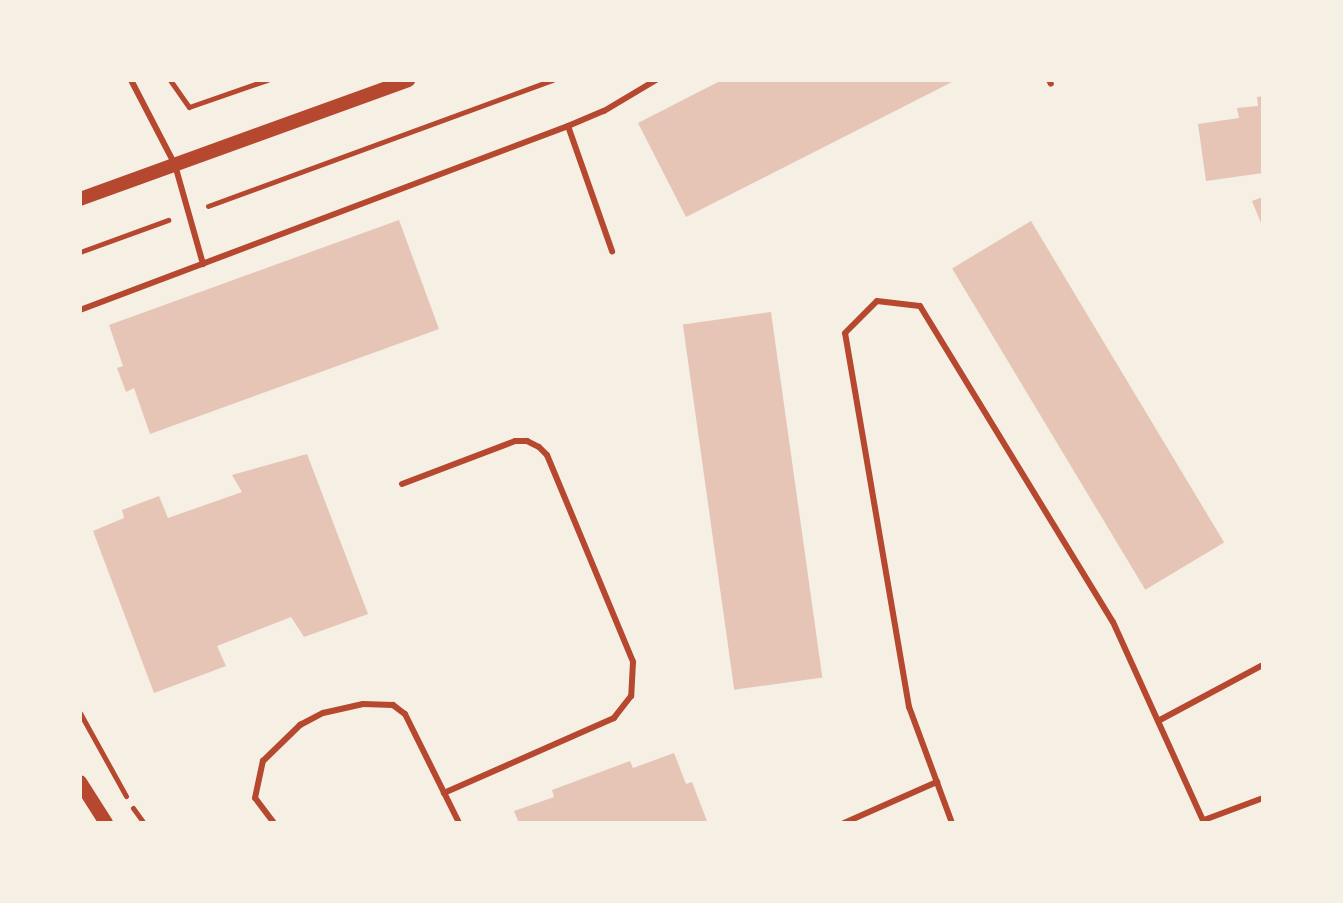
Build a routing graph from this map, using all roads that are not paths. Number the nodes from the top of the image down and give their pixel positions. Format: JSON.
{"nodes":[{"id":1,"x":131,"y":80,"type":"edge"},
{"id":2,"x":408,"y":80,"type":"edge"},
{"id":3,"x":656,"y":80,"type":"edge"},
{"id":4,"x":568,"y":126,"type":"junction"},
{"id":5,"x":175,"y":165,"type":"junction"},
{"id":6,"x":80,"y":199,"type":"edge"},
{"id":7,"x":612,"y":251,"type":"dead end"},
{"id":8,"x":203,"y":264,"type":"junction"},
{"id":9,"x":80,"y":310,"type":"edge"},
{"id":10,"x":402,"y":484,"type":"dead end"},
{"id":11,"x":1263,"y":665,"type":"edge"},
{"id":12,"x":1158,"y":721,"type":"junction"},
{"id":13,"x":80,"y":782,"type":"edge"},
{"id":14,"x":937,"y":782,"type":"junction"},
{"id":15,"x":444,"y":793,"type":"junction"},
{"id":16,"x":1263,"y":798,"type":"edge"},
{"id":17,"x":1204,"y":821,"type":"edge"},
{"id":18,"x":106,"y":823,"type":"edge"},
{"id":19,"x":274,"y":823,"type":"edge"},
{"id":20,"x":459,"y":823,"type":"edge"},
{"id":21,"x":844,"y":823,"type":"edge"},
{"id":22,"x":952,"y":823,"type":"edge"}],
"edges":[{"from":1,"to":5,"type":"lane"},
{"from":2,"to":5,"type":"street"},
{"from":3,"to":4,"type":"lane"},
{"from":4,"to":7,"type":"lane"},
{"from":4,"to":8,"type":"lane"},
{"from":5,"to":6,"type":"street"},
{"from":5,"to":8,"type":"lane"},
{"from":8,"to":9,"type":"lane"},
{"from":10,"to":15,"type":"lane"},
{"from":11,"to":12,"type":"lane"},
{"from":12,"to":14,"type":"lane"},
{"from":12,"to":17,"type":"lane"},
{"from":13,"to":18,"type":"street"},
{"from":14,"to":21,"type":"lane"},
{"from":14,"to":22,"type":"lane"},
{"from":15,"to":19,"type":"lane"},
{"from":15,"to":20,"type":"lane"},
{"from":16,"to":17,"type":"lane"}]}
